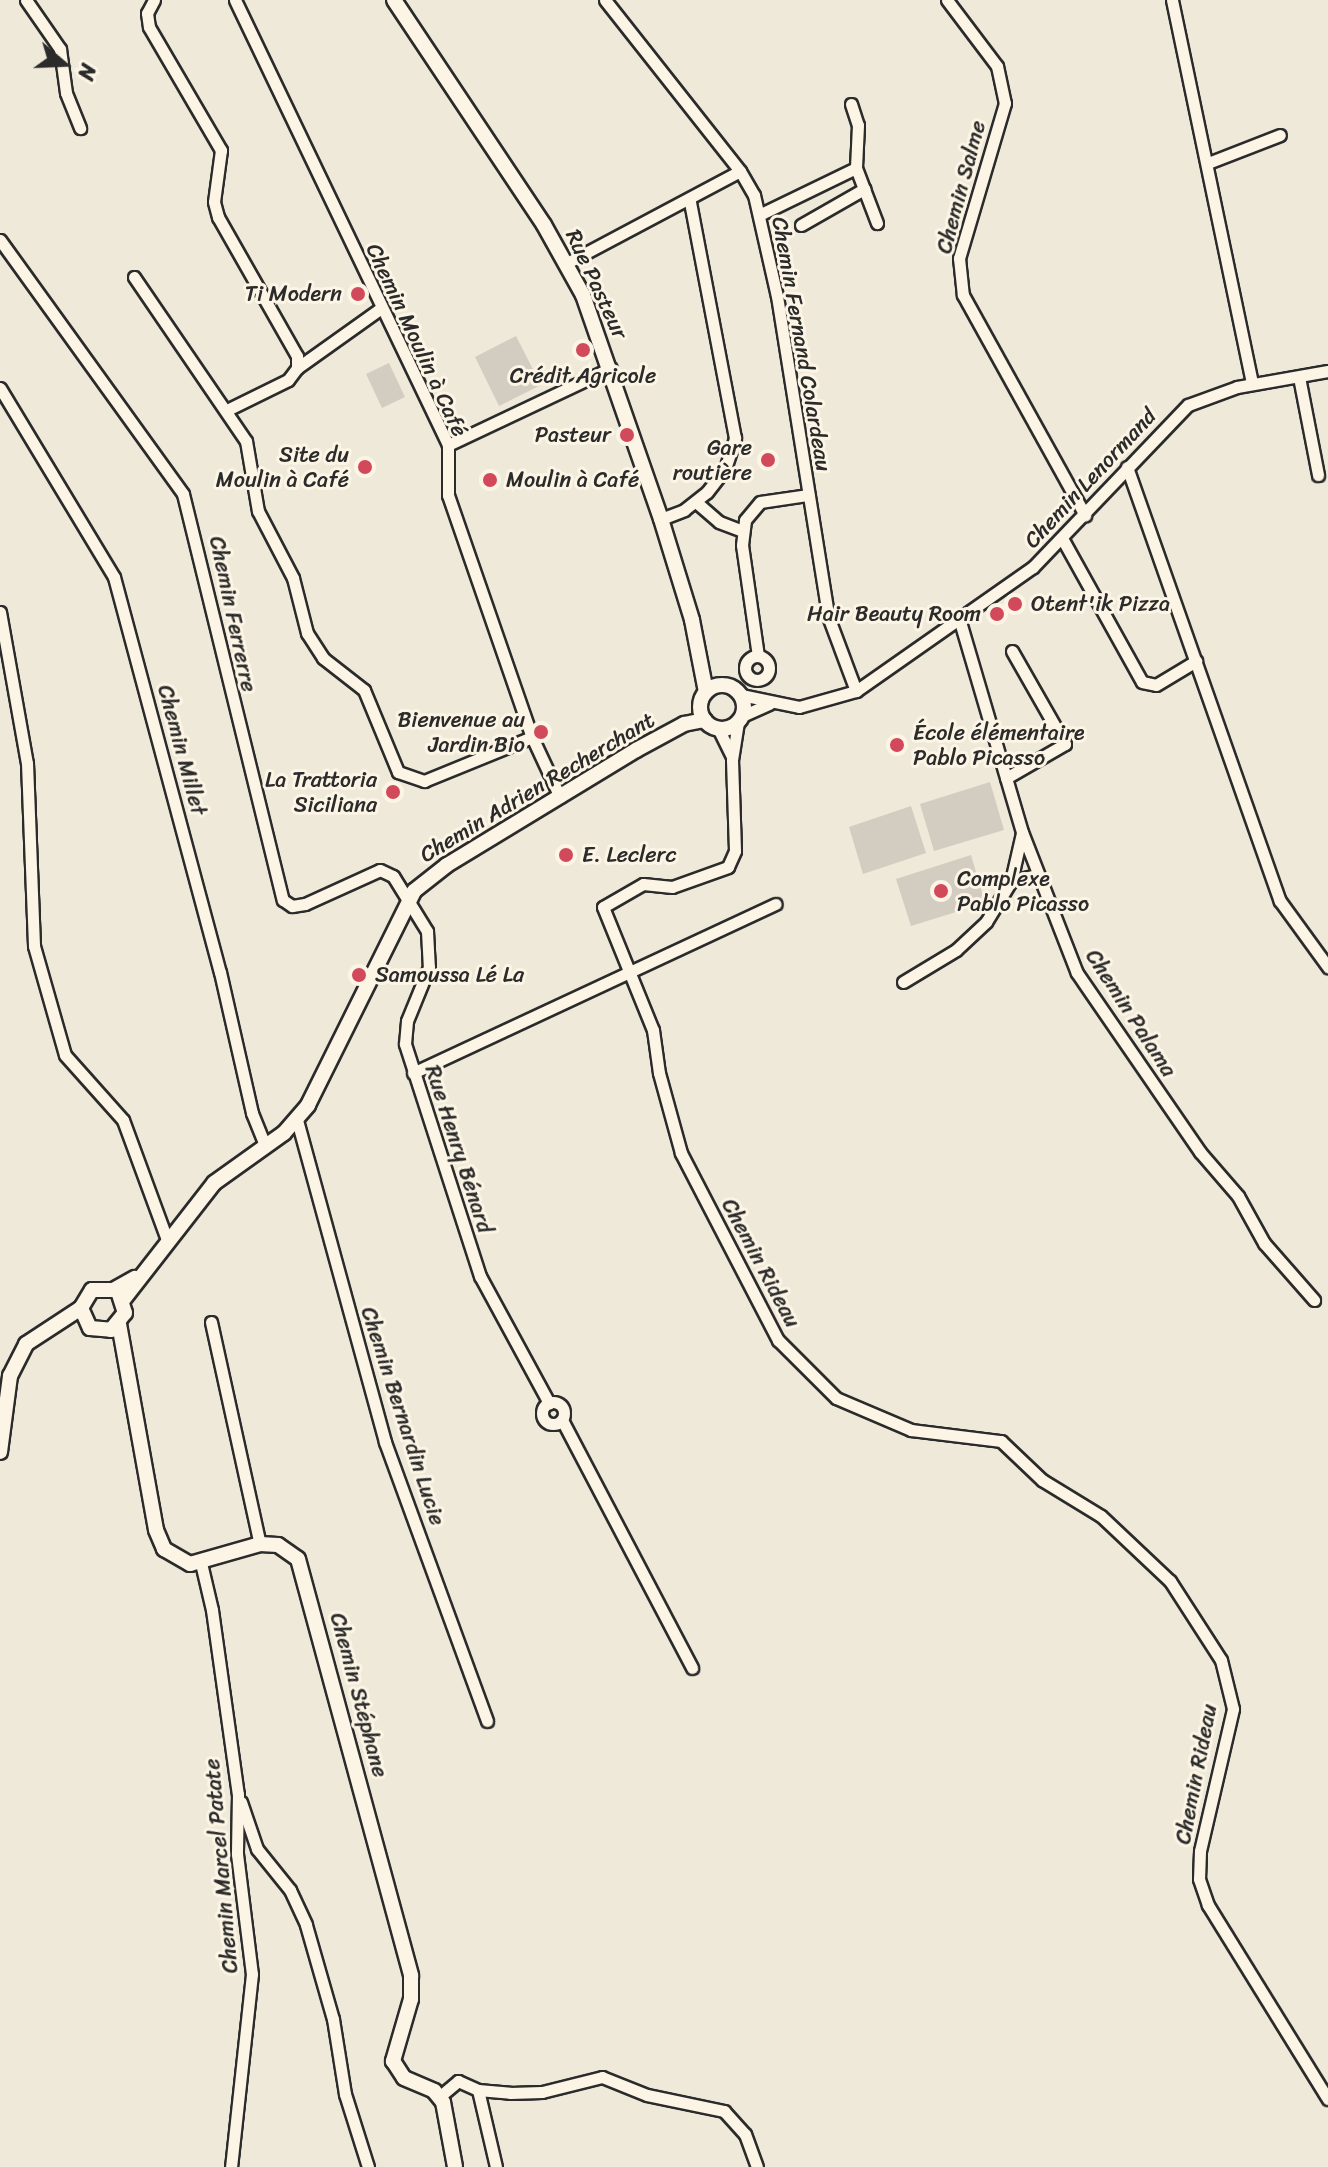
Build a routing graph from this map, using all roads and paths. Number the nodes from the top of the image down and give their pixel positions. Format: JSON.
{"nodes":[{"id":1,"x":26,"y":0,"type":"edge"},
{"id":2,"x":154,"y":0,"type":"edge"},
{"id":3,"x":235,"y":0,"type":"edge"},
{"id":4,"x":394,"y":0,"type":"edge"},
{"id":5,"x":605,"y":0,"type":"edge"},
{"id":6,"x":947,"y":0,"type":"edge"},
{"id":7,"x":1172,"y":0,"type":"edge"},
{"id":8,"x":851,"y":104,"type":"dead end"},
{"id":9,"x":80,"y":128,"type":"dead end"},
{"id":10,"x":1280,"y":135,"type":"dead end"},
{"id":11,"x":1208,"y":163,"type":"junction"},
{"id":12,"x":856,"y":168,"type":"junction"},
{"id":13,"x":740,"y":171,"type":"junction"},
{"id":14,"x":864,"y":189,"type":"junction"},
{"id":15,"x":690,"y":201,"type":"junction"},
{"id":16,"x":759,"y":215,"type":"junction"},
{"id":17,"x":877,"y":223,"type":"dead end"},
{"id":18,"x":801,"y":225,"type":"dead end"},
{"id":19,"x":0,"y":240,"type":"edge"},
{"id":20,"x":565,"y":264,"type":"junction"},
{"id":21,"x":134,"y":277,"type":"dead end"},
{"id":22,"x":381,"y":308,"type":"junction"},
{"id":23,"x":297,"y":368,"type":"junction"},
{"id":24,"x":611,"y":368,"type":"junction"},
{"id":25,"x":1328,"y":371,"type":"edge"},
{"id":26,"x":1299,"y":377,"type":"junction"},
{"id":27,"x":1252,"y":384,"type":"junction"},
{"id":28,"x":0,"y":388,"type":"edge"},
{"id":29,"x":227,"y":410,"type":"junction"},
{"id":30,"x":448,"y":445,"type":"junction"},
{"id":31,"x":1127,"y":467,"type":"junction"},
{"id":32,"x":1318,"y":475,"type":"dead end"},
{"id":33,"x":808,"y":495,"type":"junction"},
{"id":34,"x":696,"y":502,"type":"junction"},
{"id":35,"x":1085,"y":515,"type":"junction"},
{"id":36,"x":661,"y":519,"type":"junction"},
{"id":37,"x":742,"y":531,"type":"junction"},
{"id":38,"x":1063,"y":540,"type":"junction"},
{"id":39,"x":0,"y":612,"type":"edge"},
{"id":40,"x":959,"y":618,"type":"junction"},
{"id":41,"x":692,"y":620,"type":"junction"},
{"id":42,"x":1012,"y":651,"type":"dead end"},
{"id":43,"x":758,"y":656,"type":"dead end"},
{"id":44,"x":1196,"y":661,"type":"junction"},
{"id":45,"x":722,"y":685,"type":"junction"},
{"id":46,"x":856,"y":691,"type":"junction"},
{"id":47,"x":706,"y":692,"type":"junction"},
{"id":48,"x":741,"y":695,"type":"junction"},
{"id":49,"x":770,"y":704,"type":"junction"},
{"id":50,"x":702,"y":714,"type":"junction"},
{"id":51,"x":740,"y":719,"type":"junction"},
{"id":52,"x":718,"y":728,"type":"junction"},
{"id":53,"x":532,"y":737,"type":"junction"},
{"id":54,"x":732,"y":760,"type":"junction"},
{"id":55,"x":1006,"y":778,"type":"junction"},
{"id":56,"x":560,"y":797,"type":"junction"},
{"id":57,"x":1022,"y":832,"type":"junction"},
{"id":58,"x":1037,"y":875,"type":"junction"},
{"id":59,"x":1011,"y":881,"type":"junction"},
{"id":60,"x":408,"y":900,"type":"junction"},
{"id":61,"x":776,"y":904,"type":"dead end"},
{"id":62,"x":1328,"y":967,"type":"edge"},
{"id":63,"x":630,"y":973,"type":"junction"},
{"id":64,"x":903,"y":982,"type":"dead end"},
{"id":65,"x":413,"y":1073,"type":"junction"},
{"id":66,"x":297,"y":1120,"type":"junction"},
{"id":67,"x":265,"y":1146,"type":"junction"},
{"id":68,"x":168,"y":1242,"type":"junction"},
{"id":69,"x":118,"y":1295,"type":"junction"},
{"id":70,"x":1314,"y":1300,"type":"dead end"},
{"id":71,"x":82,"y":1314,"type":"junction"},
{"id":72,"x":211,"y":1322,"type":"dead end"},
{"id":73,"x":113,"y":1328,"type":"junction"},
{"id":74,"x":5,"y":1372,"type":"edge"},
{"id":75,"x":0,"y":1452,"type":"edge"},
{"id":76,"x":260,"y":1544,"type":"junction"},
{"id":77,"x":201,"y":1563,"type":"junction"},
{"id":78,"x":692,"y":1668,"type":"dead end"},
{"id":79,"x":487,"y":1721,"type":"dead end"},
{"id":80,"x":238,"y":1794,"type":"junction"},
{"id":81,"x":478,"y":2090,"type":"junction"},
{"id":82,"x":439,"y":2097,"type":"junction"},
{"id":83,"x":1328,"y":2099,"type":"edge"},
{"id":84,"x":231,"y":2167,"type":"edge"},
{"id":85,"x":368,"y":2167,"type":"edge"},
{"id":86,"x":455,"y":2167,"type":"edge"},
{"id":87,"x":496,"y":2167,"type":"edge"},
{"id":88,"x":757,"y":2167,"type":"edge"}],
"edges":[{"from":1,"to":9,"type":"street"},
{"from":2,"to":23,"type":"street"},
{"from":3,"to":22,"type":"street","name":"Chemin Moulin à Café"},
{"from":4,"to":20,"type":"main road","name":"Rue Pasteur"},
{"from":5,"to":13,"type":"street","name":"Chemin Fernand Colardeau"},
{"from":6,"to":35,"type":"street","name":"Chemin Salme"},
{"from":7,"to":11,"type":"street"},
{"from":8,"to":12,"type":"street"},
{"from":10,"to":11,"type":"street"},
{"from":11,"to":27,"type":"street"},
{"from":12,"to":14,"type":"street"},
{"from":12,"to":16,"type":"street"},
{"from":13,"to":15,"type":"street"},
{"from":13,"to":16,"type":"street","name":"Chemin Fernand Colardeau"},
{"from":14,"to":17,"type":"street"},
{"from":14,"to":18,"type":"street"},
{"from":15,"to":20,"type":"street"},
{"from":15,"to":34,"type":"street"},
{"from":16,"to":33,"type":"street","name":"Chemin Fernand Colardeau"},
{"from":19,"to":60,"type":"street","name":"Chemin Ferrerre"},
{"from":20,"to":24,"type":"main road","name":"Rue Pasteur"},
{"from":21,"to":29,"type":"street"},
{"from":22,"to":23,"type":"street"},
{"from":22,"to":30,"type":"street","name":"Chemin Moulin à Café"},
{"from":23,"to":29,"type":"street"},
{"from":24,"to":30,"type":"street"},
{"from":24,"to":36,"type":"main road","name":"Rue Pasteur"},
{"from":25,"to":26,"type":"street","name":"Chemin Lenormand"},
{"from":26,"to":27,"type":"street","name":"Chemin Lenormand"},
{"from":26,"to":32,"type":"street"},
{"from":27,"to":31,"type":"street","name":"Chemin Lenormand"},
{"from":28,"to":67,"type":"street","name":"Chemin Millet"},
{"from":29,"to":53,"type":"street"},
{"from":30,"to":53,"type":"street","name":"Chemin Moulin à Café"},
{"from":31,"to":35,"type":"street","name":"Chemin Lenormand"},
{"from":31,"to":44,"type":"street"},
{"from":33,"to":37,"type":"street"},
{"from":33,"to":46,"type":"street","name":"Chemin Fernand Colardeau"},
{"from":34,"to":36,"type":"street"},
{"from":34,"to":37,"type":"street"},
{"from":35,"to":38,"type":"street","name":"Chemin Lenormand"},
{"from":36,"to":41,"type":"main road","name":"Rue Pasteur"},
{"from":37,"to":43,"type":"street"},
{"from":38,"to":40,"type":"street","name":"Chemin Lenormand"},
{"from":38,"to":44,"type":"street"},
{"from":39,"to":68,"type":"street"},
{"from":40,"to":46,"type":"street","name":"Chemin Lenormand"},
{"from":40,"to":55,"type":"street","name":"Chemin Palama"},
{"from":41,"to":45,"type":"main road","name":"Rue Pasteur"},
{"from":41,"to":47,"type":"main road","name":"Rue Pasteur"},
{"from":42,"to":55,"type":"street"},
{"from":44,"to":62,"type":"street"},
{"from":45,"to":47,"type":"main road"},
{"from":45,"to":48,"type":"main road"},
{"from":46,"to":49,"type":"street","name":"Chemin Lenormand"},
{"from":47,"to":50,"type":"main road"},
{"from":48,"to":49,"type":"street","name":"Chemin Lenormand"},
{"from":48,"to":51,"type":"main road"},
{"from":49,"to":51,"type":"street","name":"Chemin Lenormand"},
{"from":50,"to":52,"type":"main road"},
{"from":50,"to":56,"type":"main road","name":"Chemin Adrien Recherchant"},
{"from":51,"to":52,"type":"main road"},
{"from":51,"to":54,"type":"street"},
{"from":52,"to":54,"type":"street"},
{"from":53,"to":56,"type":"street","name":"Chemin Moulin à Café"},
{"from":54,"to":63,"type":"street","name":"Chemin Rideau"},
{"from":55,"to":57,"type":"street","name":"Chemin Palama"},
{"from":56,"to":60,"type":"main road","name":"Chemin Adrien Recherchant"},
{"from":57,"to":58,"type":"street","name":"Chemin Palama"},
{"from":57,"to":59,"type":"street"},
{"from":58,"to":59,"type":"street"},
{"from":58,"to":70,"type":"street","name":"Chemin Palama"},
{"from":59,"to":64,"type":"street"},
{"from":60,"to":65,"type":"street","name":"Rue Henry Bénard"},
{"from":60,"to":66,"type":"main road","name":"Chemin Adrien Recherchant"},
{"from":61,"to":63,"type":"street"},
{"from":63,"to":65,"type":"street"},
{"from":63,"to":83,"type":"street","name":"Chemin Rideau"},
{"from":65,"to":78,"type":"street","name":"Rue Henry Bénard"},
{"from":66,"to":67,"type":"main road","name":"Chemin Adrien Recherchant"},
{"from":66,"to":79,"type":"street","name":"Chemin Bernardin Lucie"},
{"from":67,"to":68,"type":"main road","name":"Chemin Adrien Recherchant"},
{"from":68,"to":69,"type":"main road","name":"Chemin Adrien Recherchant"},
{"from":69,"to":71,"type":"main road","name":"Chemin Adrien Recherchant"},
{"from":69,"to":73,"type":"main road"},
{"from":71,"to":73,"type":"main road"},
{"from":71,"to":74,"type":"main road","name":"Chemin Adrien Recherchant"},
{"from":72,"to":76,"type":"street"},
{"from":73,"to":77,"type":"main road"},
{"from":74,"to":75,"type":"main road","name":"Chemin Adrien Recherchant"},
{"from":76,"to":77,"type":"main road"},
{"from":76,"to":82,"type":"main road","name":"Chemin Stéphane"},
{"from":77,"to":80,"type":"street","name":"Chemin Marcel Patate"},
{"from":80,"to":84,"type":"street","name":"Chemin Marcel Patate"},
{"from":80,"to":85,"type":"street"},
{"from":81,"to":82,"type":"street"},
{"from":81,"to":87,"type":"street"},
{"from":81,"to":88,"type":"street"},
{"from":82,"to":86,"type":"main road"}]}
